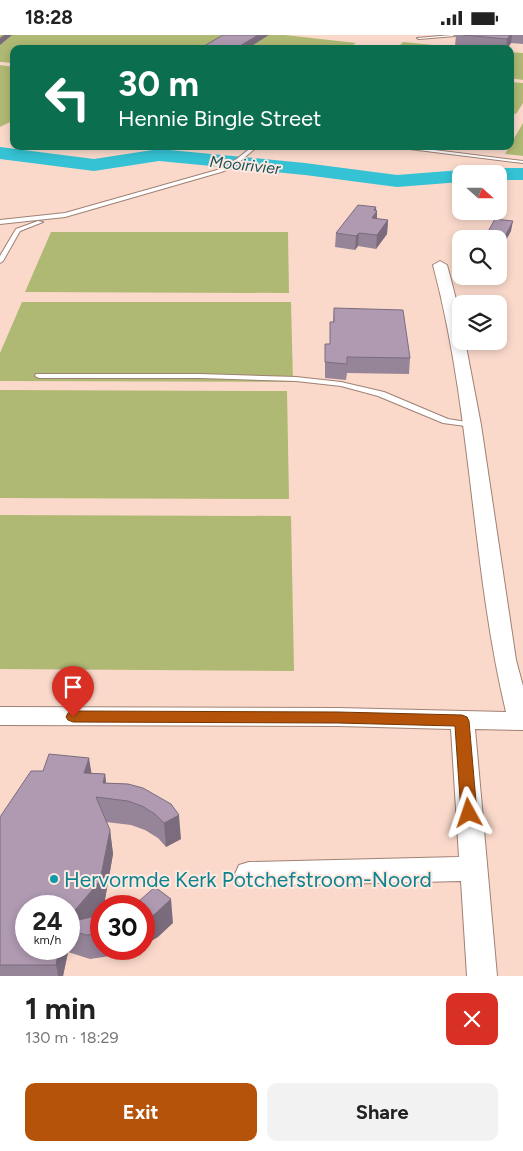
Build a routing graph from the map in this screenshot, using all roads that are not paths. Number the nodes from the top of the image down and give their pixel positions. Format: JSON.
{"nodes":[{"id":1,"x":452,"y":35,"type":"edge"},
{"id":2,"x":419,"y":38,"type":"dead end"},
{"id":3,"x":457,"y":39,"type":"dead end"},
{"id":4,"x":251,"y":150,"type":"edge"},
{"id":5,"x":420,"y":150,"type":"edge"},
{"id":6,"x":523,"y":163,"type":"edge"},
{"id":7,"x":230,"y":167,"type":"joint"},
{"id":8,"x":47,"y":218,"type":"junction"},
{"id":9,"x":0,"y":222,"type":"edge"},
{"id":10,"x":0,"y":261,"type":"edge"},
{"id":11,"x":440,"y":265,"type":"dead end"},
{"id":12,"x":39,"y":376,"type":"dead end"},
{"id":13,"x":473,"y":425,"type":"junction"},
{"id":14,"x":0,"y":716,"type":"edge"},
{"id":15,"x":462,"y":721,"type":"junction"},
{"id":16,"x":522,"y":721,"type":"edge"},
{"id":17,"x":474,"y":869,"type":"junction"},
{"id":18,"x":249,"y":874,"type":"dead end"},
{"id":19,"x":482,"y":976,"type":"edge"}],
"edges":[{"from":1,"to":2,"type":"lane"},
{"from":1,"to":3,"type":"lane"},
{"from":4,"to":7,"type":"lane"},
{"from":5,"to":6,"type":"lane"},
{"from":7,"to":8,"type":"lane"},
{"from":8,"to":9,"type":"lane"},
{"from":8,"to":10,"type":"lane"},
{"from":11,"to":13,"type":"street"},
{"from":12,"to":13,"type":"lane"},
{"from":13,"to":16,"type":"street"},
{"from":14,"to":15,"type":"street"},
{"from":15,"to":16,"type":"street"},
{"from":15,"to":17,"type":"street"},
{"from":17,"to":18,"type":"street"},
{"from":17,"to":19,"type":"street"}]}
